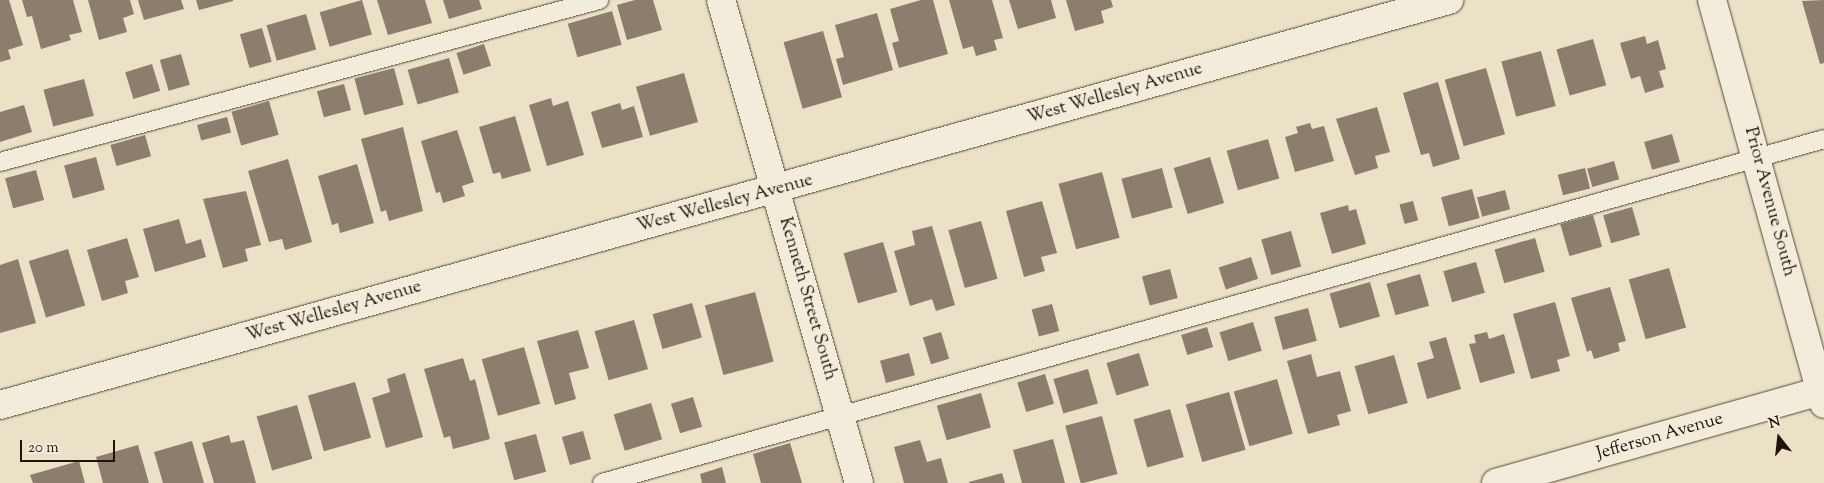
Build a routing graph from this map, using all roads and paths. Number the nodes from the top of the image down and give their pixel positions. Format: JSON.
{"nodes":[{"id":1,"x":599,"y":0,"type":"edge"},
{"id":2,"x":721,"y":0,"type":"edge"},
{"id":3,"x":1449,"y":0,"type":"edge"},
{"id":4,"x":1712,"y":0,"type":"edge"},
{"id":5,"x":1824,"y":138,"type":"edge"},
{"id":6,"x":1758,"y":157,"type":"junction"},
{"id":7,"x":0,"y":162,"type":"edge"},
{"id":8,"x":775,"y":190,"type":"junction"},
{"id":9,"x":1823,"y":395,"type":"edge"},
{"id":10,"x":0,"y":405,"type":"edge"},
{"id":11,"x":840,"y":416,"type":"junction"},
{"id":12,"x":602,"y":483,"type":"edge"},
{"id":13,"x":859,"y":483,"type":"edge"},
{"id":14,"x":1496,"y":483,"type":"edge"}],
"edges":[{"from":1,"to":7,"type":"lane"},
{"from":2,"to":8,"type":"street","name":"Kenneth Street South"},
{"from":3,"to":8,"type":"street","name":"West Wellesley Avenue"},
{"from":4,"to":6,"type":"street","name":"Prior Avenue South"},
{"from":5,"to":6,"type":"lane"},
{"from":6,"to":9,"type":"street","name":"Prior Avenue South"},
{"from":6,"to":11,"type":"lane"},
{"from":8,"to":10,"type":"street","name":"West Wellesley Avenue"},
{"from":8,"to":11,"type":"street","name":"Kenneth Street South"},
{"from":9,"to":14,"type":"street","name":"Jefferson Avenue"},
{"from":11,"to":12,"type":"lane"},
{"from":11,"to":13,"type":"street","name":"Kenneth Street South"}]}
